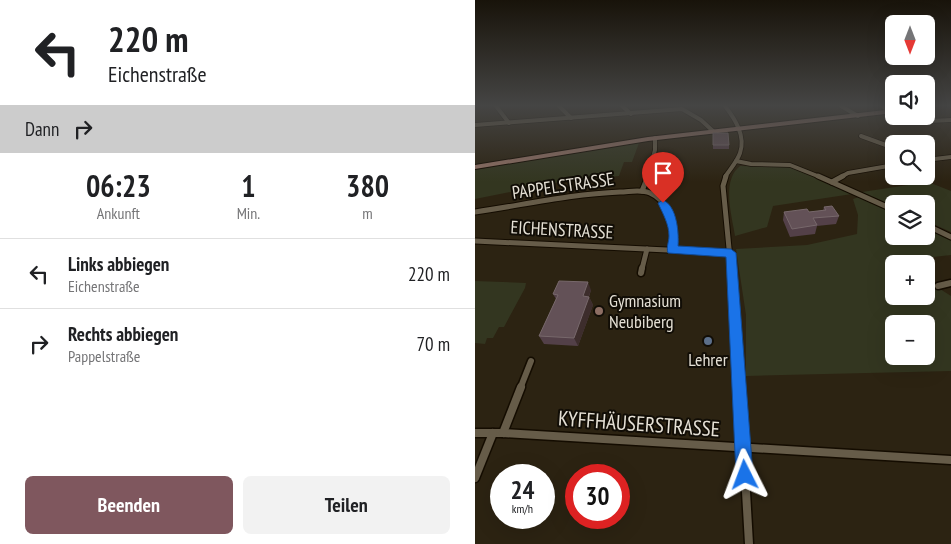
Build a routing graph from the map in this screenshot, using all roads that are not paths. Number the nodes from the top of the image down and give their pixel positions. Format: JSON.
{"nodes":[{"id":1,"x":722,"y":131,"type":"edge"},
{"id":2,"x":741,"y":131,"type":"edge"},
{"id":3,"x":714,"y":132,"type":"joint"},
{"id":4,"x":861,"y":136,"type":"dead end"},
{"id":5,"x":655,"y":138,"type":"junction"},
{"id":6,"x":885,"y":145,"type":"edge"},
{"id":7,"x":951,"y":157,"type":"edge"},
{"id":8,"x":935,"y":159,"type":"edge"},
{"id":9,"x":736,"y":161,"type":"junction"},
{"id":10,"x":475,"y":167,"type":"edge"},
{"id":11,"x":885,"y":167,"type":"edge"},
{"id":12,"x":832,"y":182,"type":"junction"},
{"id":13,"x":642,"y":191,"type":"junction"},
{"id":14,"x":885,"y":206,"type":"edge"},
{"id":15,"x":475,"y":212,"type":"edge"},
{"id":16,"x":935,"y":229,"type":"edge"},
{"id":17,"x":951,"y":237,"type":"edge"},
{"id":18,"x":475,"y":241,"type":"edge"},
{"id":19,"x":647,"y":249,"type":"junction"},
{"id":20,"x":672,"y":250,"type":"junction"},
{"id":21,"x":731,"y":253,"type":"junction"},
{"id":22,"x":641,"y":273,"type":"dead end"},
{"id":23,"x":951,"y":284,"type":"edge"},
{"id":24,"x":938,"y":286,"type":"dead end"},
{"id":25,"x":531,"y":361,"type":"dead end"},
{"id":26,"x":475,"y":433,"type":"edge"},
{"id":27,"x":503,"y":433,"type":"junction"},
{"id":28,"x":493,"y":434,"type":"junction"},
{"id":29,"x":743,"y":448,"type":"junction"},
{"id":30,"x":951,"y":460,"type":"edge"},
{"id":31,"x":475,"y":478,"type":"edge"},
{"id":32,"x":749,"y":544,"type":"edge"}],
"edges":[{"from":1,"to":3,"type":"main road"},
{"from":2,"to":9,"type":"street"},
{"from":3,"to":5,"type":"main road"},
{"from":4,"to":6,"type":"street"},
{"from":5,"to":10,"type":"main road"},
{"from":5,"to":13,"type":"street"},
{"from":7,"to":8,"type":"street"},
{"from":9,"to":12,"type":"street"},
{"from":9,"to":21,"type":"street"},
{"from":11,"to":12,"type":"street"},
{"from":12,"to":14,"type":"street"},
{"from":13,"to":15,"type":"street","name":"PAPPELSTRASSE"},
{"from":13,"to":20,"type":"street"},
{"from":16,"to":17,"type":"street"},
{"from":18,"to":19,"type":"street","name":"EICHENSTRASSE"},
{"from":19,"to":20,"type":"street","name":"EICHENSTRASSE"},
{"from":19,"to":22,"type":"street"},
{"from":20,"to":21,"type":"street","name":"EICHENSTRASSE"},
{"from":21,"to":29,"type":"street"},
{"from":23,"to":24,"type":"street"},
{"from":25,"to":27,"type":"street"},
{"from":26,"to":28,"type":"street","name":"KYFFHÄUSERSTRASSE"},
{"from":27,"to":28,"type":"street","name":"KYFFHÄUSERSTRASSE"},
{"from":27,"to":29,"type":"street","name":"KYFFHÄUSERSTRASSE"},
{"from":28,"to":31,"type":"street"},
{"from":29,"to":30,"type":"street","name":"KYFFHÄUSERSTRASSE"},
{"from":29,"to":32,"type":"street"}]}
